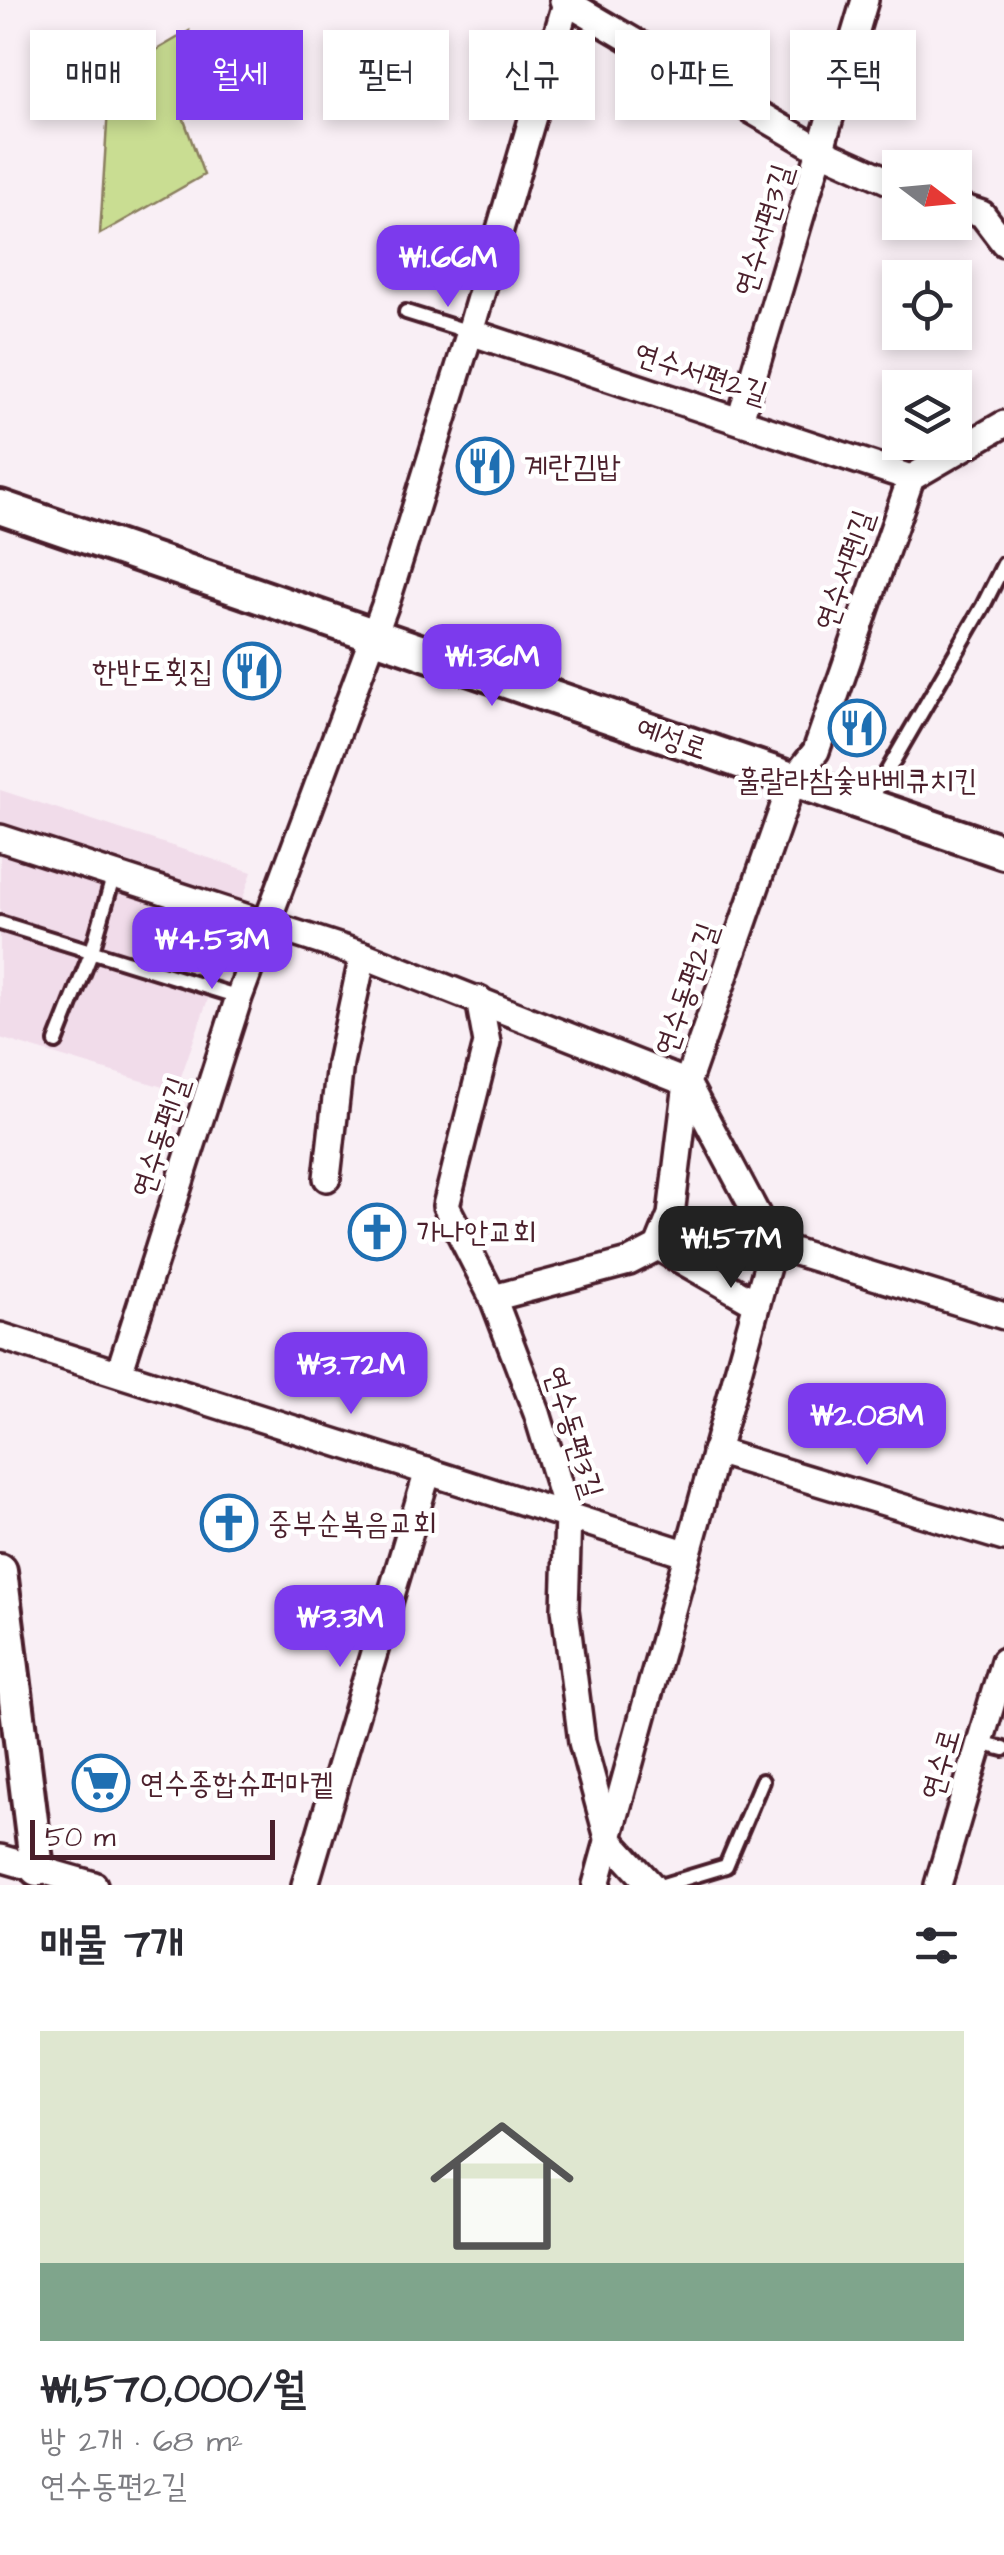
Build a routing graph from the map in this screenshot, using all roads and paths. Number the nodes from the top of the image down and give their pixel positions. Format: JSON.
{"nodes":[{"id":1,"x":864,"y":0,"type":"edge"},
{"id":2,"x":565,"y":1,"type":"edge"},
{"id":3,"x":820,"y":150,"type":"junction"},
{"id":4,"x":882,"y":178,"type":"edge"},
{"id":5,"x":972,"y":210,"type":"edge"},
{"id":6,"x":1004,"y":243,"type":"edge"},
{"id":7,"x":406,"y":312,"type":"dead end"},
{"id":8,"x":470,"y":332,"type":"junction"},
{"id":9,"x":740,"y":420,"type":"junction"},
{"id":10,"x":1004,"y":424,"type":"edge"},
{"id":11,"x":911,"y":478,"type":"junction"},
{"id":12,"x":0,"y":508,"type":"edge"},
{"id":13,"x":1004,"y":564,"type":"edge"},
{"id":14,"x":375,"y":635,"type":"junction"},
{"id":15,"x":793,"y":780,"type":"junction"},
{"id":16,"x":867,"y":806,"type":"junction"},
{"id":17,"x":0,"y":838,"type":"edge"},
{"id":18,"x":1004,"y":852,"type":"edge"},
{"id":19,"x":114,"y":874,"type":"junction"},
{"id":20,"x":266,"y":922,"type":"junction"},
{"id":21,"x":0,"y":923,"type":"edge"},
{"id":22,"x":92,"y":951,"type":"junction"},
{"id":23,"x":363,"y":955,"type":"junction"},
{"id":24,"x":239,"y":998,"type":"junction"},
{"id":25,"x":479,"y":999,"type":"junction"},
{"id":26,"x":56,"y":1042,"type":"dead end"},
{"id":27,"x":688,"y":1083,"type":"junction"},
{"id":28,"x":326,"y":1178,"type":"dead end"},
{"id":29,"x":773,"y":1245,"type":"junction"},
{"id":30,"x":658,"y":1247,"type":"junction"},
{"id":31,"x":493,"y":1298,"type":"junction"},
{"id":32,"x":756,"y":1303,"type":"junction"},
{"id":33,"x":1004,"y":1316,"type":"edge"},
{"id":34,"x":0,"y":1336,"type":"edge"},
{"id":35,"x":119,"y":1372,"type":"junction"},
{"id":36,"x":715,"y":1451,"type":"junction"},
{"id":37,"x":428,"y":1471,"type":"junction"},
{"id":38,"x":568,"y":1515,"type":"junction"},
{"id":39,"x":1004,"y":1538,"type":"edge"},
{"id":40,"x":685,"y":1553,"type":"junction"},
{"id":41,"x":0,"y":1572,"type":"edge"},
{"id":42,"x":1004,"y":1661,"type":"edge"},
{"id":43,"x":992,"y":1746,"type":"edge"},
{"id":44,"x":762,"y":1781,"type":"dead end"},
{"id":45,"x":608,"y":1838,"type":"junction"},
{"id":46,"x":0,"y":1858,"type":"edge"},
{"id":47,"x":38,"y":1877,"type":"edge"},
{"id":48,"x":94,"y":1885,"type":"edge"},
{"id":49,"x":305,"y":1885,"type":"edge"},
{"id":50,"x":596,"y":1885,"type":"edge"},
{"id":51,"x":651,"y":1885,"type":"edge"},
{"id":52,"x":663,"y":1885,"type":"edge"},
{"id":53,"x":938,"y":1885,"type":"edge"}],
"edges":[{"from":1,"to":3,"type":"street","name":"연수서편3길"},
{"from":2,"to":3,"type":"street"},
{"from":2,"to":8,"type":"street"},
{"from":3,"to":4,"type":"street"},
{"from":3,"to":9,"type":"street","name":"연수서편3길"},
{"from":5,"to":6,"type":"street"},
{"from":7,"to":8,"type":"lane"},
{"from":8,"to":9,"type":"street","name":"연수서편2길"},
{"from":8,"to":14,"type":"street"},
{"from":9,"to":11,"type":"street","name":"연수서편2길"},
{"from":10,"to":11,"type":"street"},
{"from":11,"to":15,"type":"street","name":"연수서편1길"},
{"from":12,"to":14,"type":"street","name":"예성로"},
{"from":13,"to":16,"type":"lane"},
{"from":14,"to":15,"type":"street","name":"예성로"},
{"from":14,"to":20,"type":"street","name":"연수동편1길"},
{"from":15,"to":16,"type":"street","name":"예성로"},
{"from":15,"to":27,"type":"street","name":"연수동편2길"},
{"from":16,"to":18,"type":"street","name":"예성로"},
{"from":17,"to":19,"type":"street"},
{"from":19,"to":20,"type":"street"},
{"from":19,"to":22,"type":"lane"},
{"from":20,"to":23,"type":"street"},
{"from":20,"to":24,"type":"street","name":"연수동편1길"},
{"from":21,"to":22,"type":"lane"},
{"from":22,"to":24,"type":"lane"},
{"from":22,"to":26,"type":"lane"},
{"from":23,"to":25,"type":"street"},
{"from":23,"to":28,"type":"street"},
{"from":24,"to":35,"type":"street","name":"연수동편1길"},
{"from":25,"to":27,"type":"street"},
{"from":25,"to":31,"type":"street","name":"연수동편3길"},
{"from":27,"to":29,"type":"street","name":"연수동편2길"},
{"from":27,"to":30,"type":"street"},
{"from":29,"to":32,"type":"street"},
{"from":29,"to":33,"type":"street"},
{"from":30,"to":31,"type":"street"},
{"from":30,"to":32,"type":"street"},
{"from":31,"to":38,"type":"street","name":"연수동편3길"},
{"from":32,"to":36,"type":"street"},
{"from":34,"to":35,"type":"street"},
{"from":35,"to":37,"type":"street"},
{"from":36,"to":39,"type":"street"},
{"from":36,"to":40,"type":"street"},
{"from":37,"to":38,"type":"street"},
{"from":37,"to":49,"type":"street"},
{"from":38,"to":40,"type":"street"},
{"from":38,"to":45,"type":"street","name":"연수동편3길"},
{"from":40,"to":45,"type":"street"},
{"from":41,"to":47,"type":"street"},
{"from":42,"to":43,"type":"street","name":"연수로"},
{"from":43,"to":53,"type":"street","name":"연수로"},
{"from":44,"to":52,"type":"lane"},
{"from":45,"to":50,"type":"street"},
{"from":45,"to":51,"type":"street","name":"연수동편3길"},
{"from":46,"to":47,"type":"street"},
{"from":47,"to":48,"type":"street"}]}
